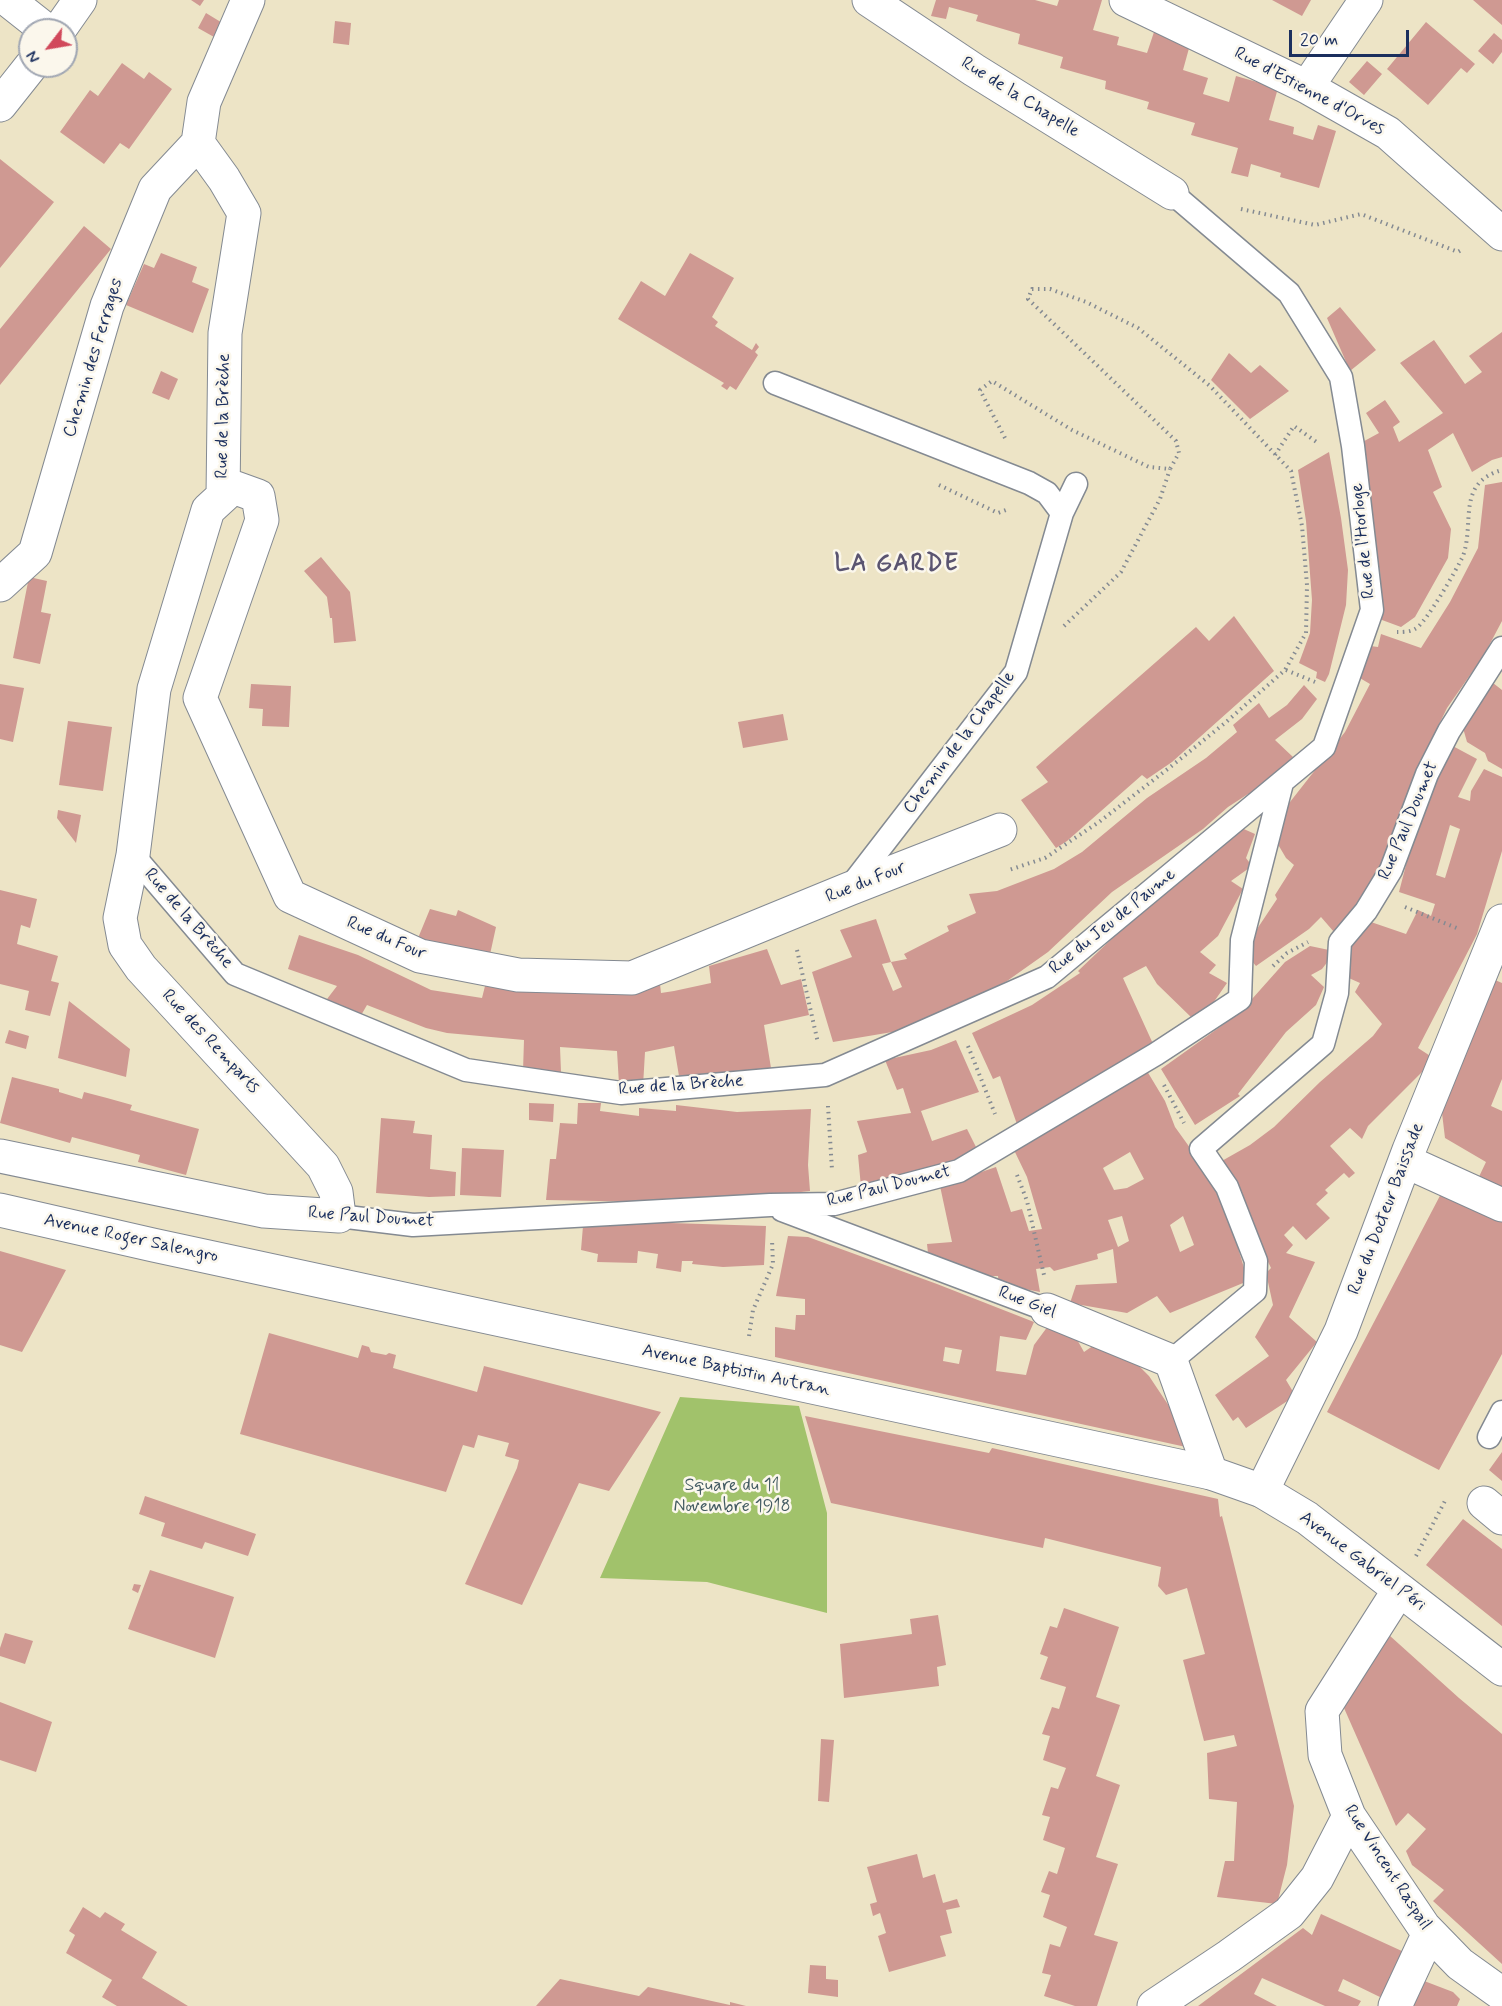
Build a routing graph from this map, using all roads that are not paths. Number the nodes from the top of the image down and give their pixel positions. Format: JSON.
{"nodes":[{"id":1,"x":8,"y":0,"type":"edge"},
{"id":2,"x":80,"y":0,"type":"edge"},
{"id":3,"x":248,"y":0,"type":"edge"},
{"id":4,"x":869,"y":0,"type":"edge"},
{"id":5,"x":1126,"y":0,"type":"edge"},
{"id":6,"x":1366,"y":0,"type":"edge"},
{"id":7,"x":31,"y":18,"type":"edge"},
{"id":8,"x":67,"y":18,"type":"edge"},
{"id":9,"x":21,"y":78,"type":"edge"},
{"id":10,"x":1307,"y":87,"type":"junction"},
{"id":11,"x":0,"y":105,"type":"edge"},
{"id":12,"x":198,"y":143,"type":"junction"},
{"id":13,"x":1172,"y":193,"type":"joint"},
{"id":14,"x":1500,"y":232,"type":"edge"},
{"id":15,"x":775,"y":382,"type":"dead end"},
{"id":16,"x":1076,"y":484,"type":"dead end"},
{"id":17,"x":223,"y":496,"type":"junction"},
{"id":18,"x":1062,"y":513,"type":"junction"},
{"id":19,"x":0,"y":585,"type":"edge"},
{"id":20,"x":1502,"y":648,"type":"edge"},
{"id":21,"x":1282,"y":783,"type":"junction"},
{"id":22,"x":1000,"y":830,"type":"dead end"},
{"id":23,"x":133,"y":855,"type":"junction"},
{"id":24,"x":849,"y":889,"type":"junction"},
{"id":25,"x":1498,"y":932,"type":"edge"},
{"id":26,"x":825,"y":1075,"type":"joint"},
{"id":27,"x":0,"y":1156,"type":"edge"},
{"id":28,"x":1405,"y":1161,"type":"junction"},
{"id":29,"x":770,"y":1205,"type":"junction"},
{"id":30,"x":1502,"y":1205,"type":"edge"},
{"id":31,"x":0,"y":1210,"type":"edge"},
{"id":32,"x":339,"y":1216,"type":"junction"},
{"id":33,"x":262,"y":1268,"type":"joint"},
{"id":34,"x":1047,"y":1310,"type":"joint"},
{"id":35,"x":1172,"y":1361,"type":"junction"},
{"id":36,"x":1502,"y":1412,"type":"edge"},
{"id":37,"x":1489,"y":1437,"type":"dead end"},
{"id":38,"x":1211,"y":1473,"type":"junction"},
{"id":39,"x":1262,"y":1491,"type":"junction"},
{"id":40,"x":1402,"y":1592,"type":"junction"},
{"id":41,"x":1499,"y":1660,"type":"edge"},
{"id":42,"x":1349,"y":1816,"type":"junction"},
{"id":43,"x":1429,"y":1933,"type":"junction"},
{"id":44,"x":1502,"y":1994,"type":"edge"},
{"id":45,"x":1154,"y":2006,"type":"edge"},
{"id":46,"x":1395,"y":2006,"type":"edge"}],
"edges":[{"from":1,"to":7,"type":"street"},
{"from":2,"to":8,"type":"street"},
{"from":3,"to":12,"type":"street"},
{"from":4,"to":13,"type":"street","name":"Rue de la Chapelle"},
{"from":5,"to":10,"type":"street","name":"Rue d'Estienne d'Orves"},
{"from":6,"to":10,"type":"street"},
{"from":9,"to":11,"type":"street"},
{"from":10,"to":14,"type":"street","name":"Rue d'Estienne d'Orves"},
{"from":12,"to":17,"type":"street","name":"Rue de la Brèche"},
{"from":12,"to":19,"type":"street","name":"Chemin des Ferrages"},
{"from":13,"to":21,"type":"lane","name":"Rue de l'Horloge"},
{"from":15,"to":18,"type":"lane"},
{"from":16,"to":18,"type":"lane","name":"Chemin de la Chapelle"},
{"from":17,"to":23,"type":"street","name":"Rue de la Brèche"},
{"from":17,"to":24,"type":"street","name":"Rue du Four"},
{"from":18,"to":24,"type":"lane","name":"Chemin de la Chapelle"},
{"from":20,"to":35,"type":"lane","name":"Rue Paul Doumet"},
{"from":21,"to":26,"type":"lane","name":"Rue du Jeu de Paume"},
{"from":21,"to":29,"type":"lane","name":"Rue Paul Doumet"},
{"from":22,"to":24,"type":"street","name":"Rue du Four"},
{"from":23,"to":26,"type":"lane","name":"Rue de la Brèche"},
{"from":23,"to":32,"type":"street","name":"Rue des Remparts"},
{"from":25,"to":28,"type":"street","name":"Rue du Docteur Baissade"},
{"from":27,"to":32,"type":"street","name":"Rue Paul Doumet"},
{"from":28,"to":30,"type":"street"},
{"from":28,"to":39,"type":"street","name":"Rue du Docteur Baissade"},
{"from":29,"to":32,"type":"lane","name":"Rue Paul Doumet"},
{"from":29,"to":34,"type":"lane","name":"Rue Giel"},
{"from":31,"to":33,"type":"street","name":"Avenue Roger Salengro"},
{"from":33,"to":38,"type":"street","name":"Avenue Baptistin Autran"},
{"from":34,"to":35,"type":"street","name":"Rue Giel"},
{"from":35,"to":38,"type":"street"},
{"from":36,"to":37,"type":"lane"},
{"from":38,"to":39,"type":"street","name":"Avenue Gabriel Péri"},
{"from":39,"to":40,"type":"street","name":"Avenue Gabriel Péri"},
{"from":40,"to":41,"type":"street","name":"Avenue Gabriel Péri"},
{"from":40,"to":42,"type":"street","name":"Rue Vincent Raspail"},
{"from":42,"to":43,"type":"street","name":"Rue Vincent Raspail"},
{"from":42,"to":45,"type":"street"},
{"from":43,"to":44,"type":"street","name":"Rue Vincent Raspail"},
{"from":43,"to":46,"type":"street"}]}
